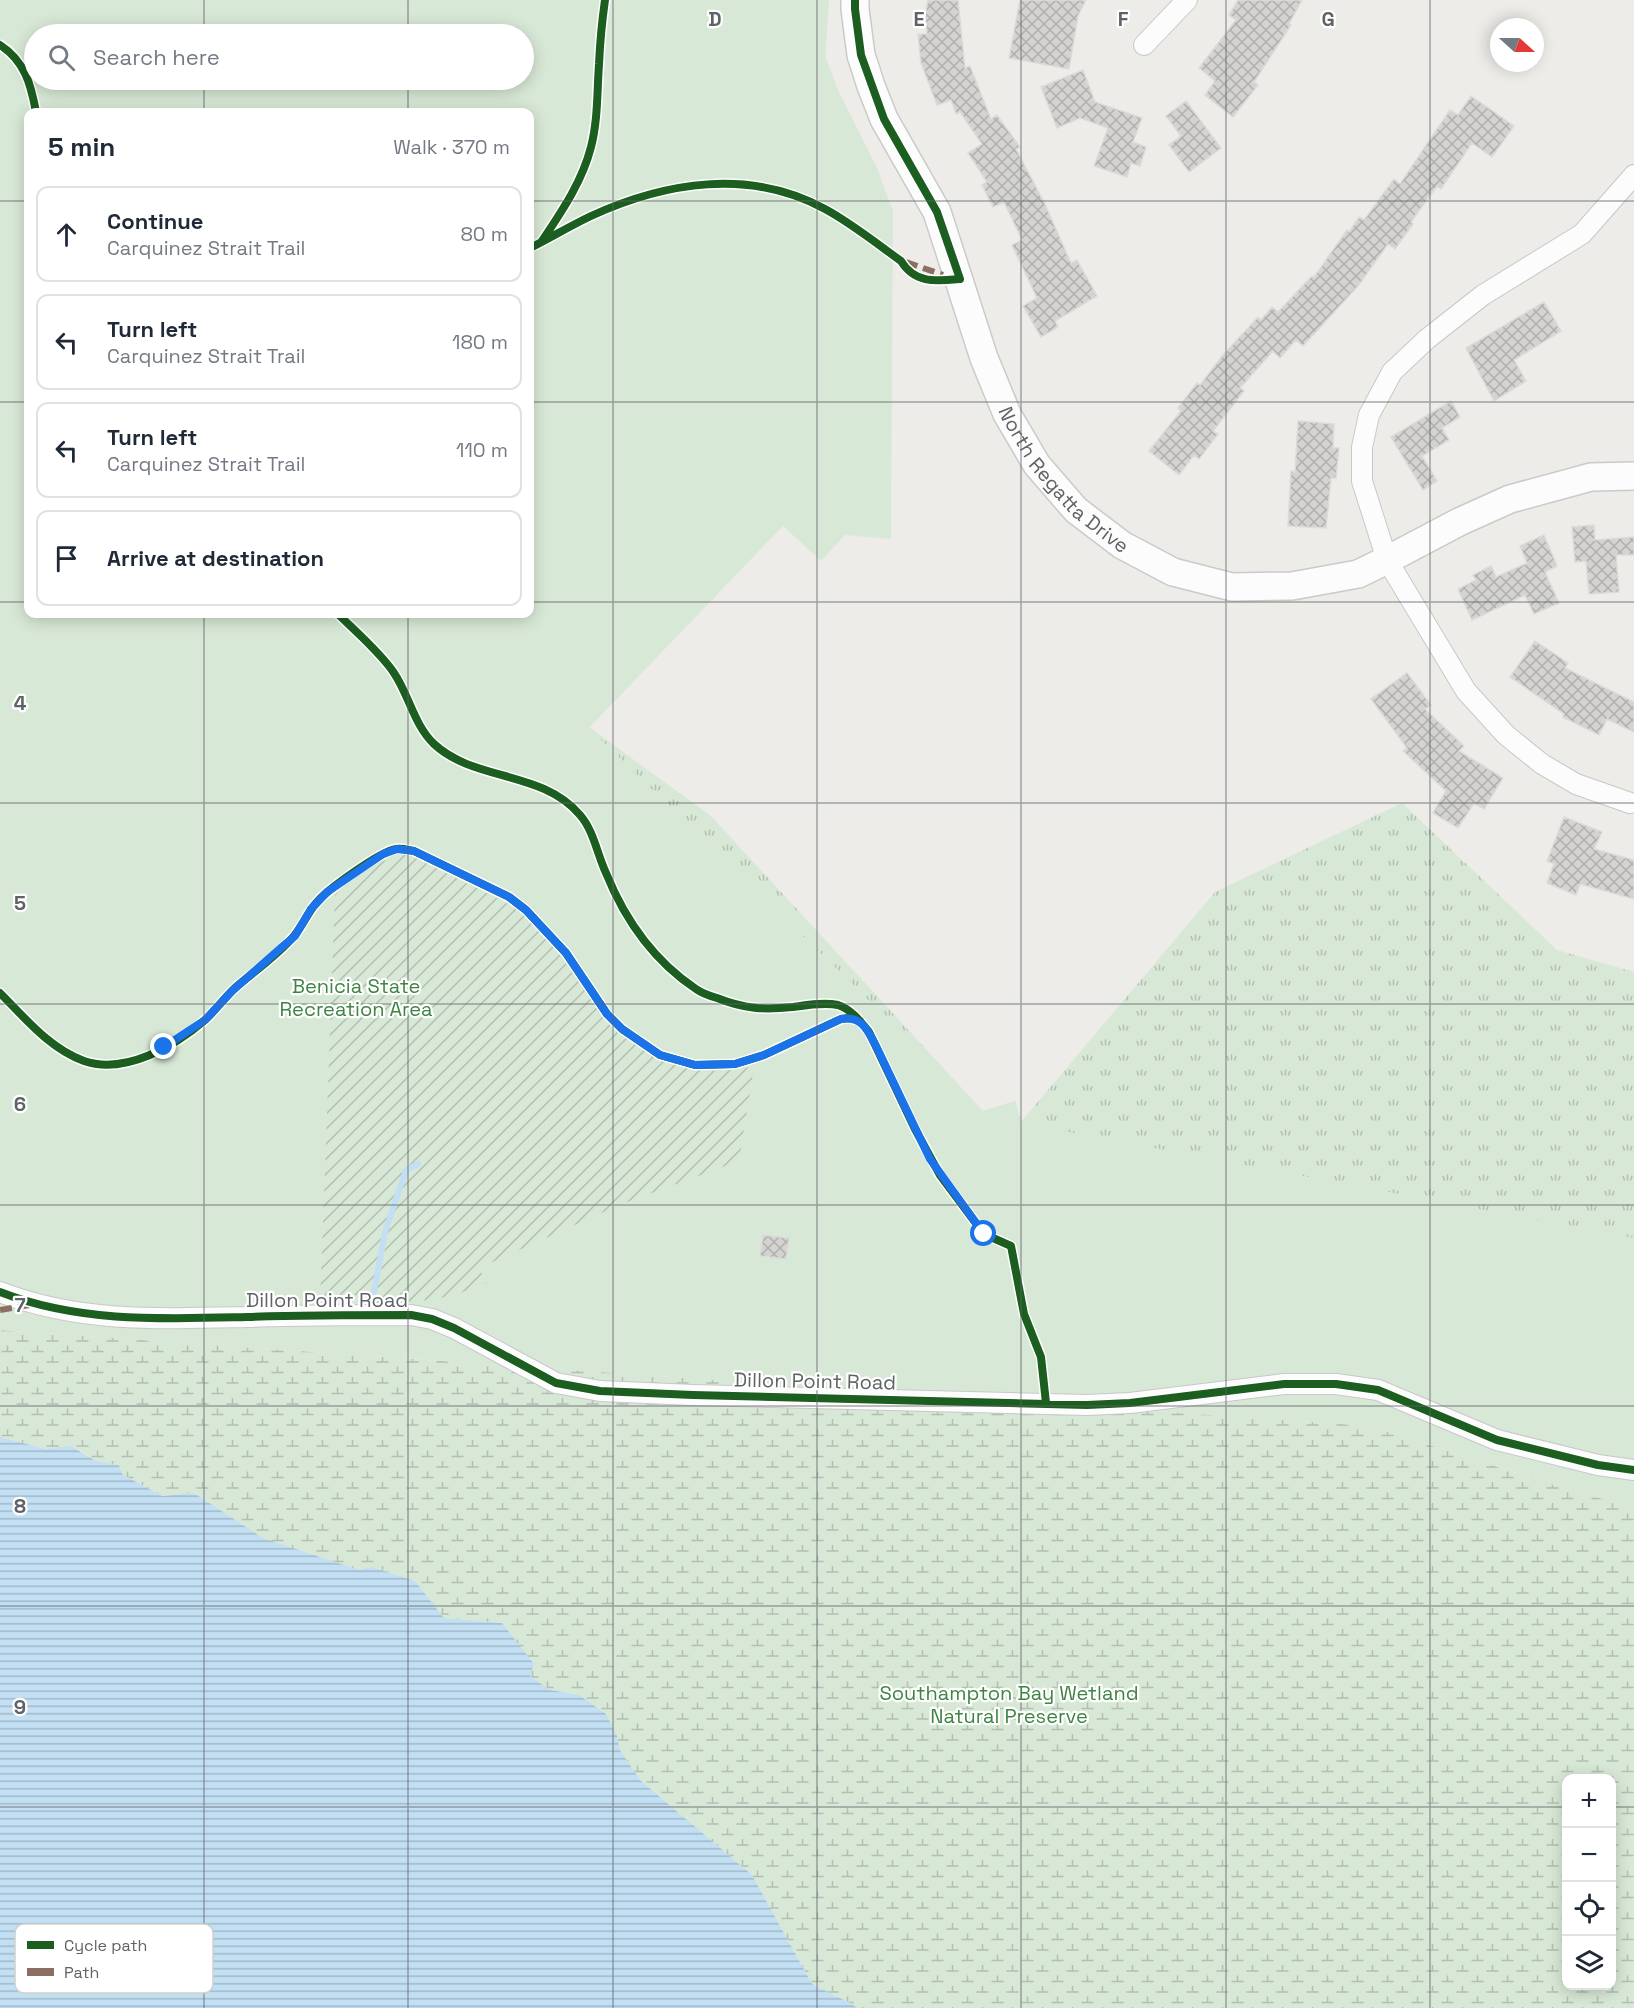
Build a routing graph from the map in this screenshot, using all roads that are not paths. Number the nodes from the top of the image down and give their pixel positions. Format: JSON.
{"nodes":[{"id":1,"x":855,"y":0,"type":"edge"},
{"id":2,"x":1187,"y":0,"type":"edge"},
{"id":3,"x":1144,"y":45,"type":"dead end"},
{"id":4,"x":1634,"y":175,"type":"edge"},
{"id":5,"x":1634,"y":476,"type":"edge"},
{"id":6,"x":1388,"y":560,"type":"junction"},
{"id":7,"x":1630,"y":802,"type":"dead end"},
{"id":8,"x":0,"y":1292,"type":"edge"},
{"id":9,"x":1634,"y":1470,"type":"edge"}],
"edges":[{"from":1,"to":6,"type":"street","name":"North Regatta Drive"},
{"from":2,"to":3,"type":"street"},
{"from":4,"to":6,"type":"street"},
{"from":5,"to":6,"type":"street","name":"North Regatta Drive"},
{"from":6,"to":7,"type":"street"},
{"from":8,"to":9,"type":"street","name":"Dillon Point Road"}]}
